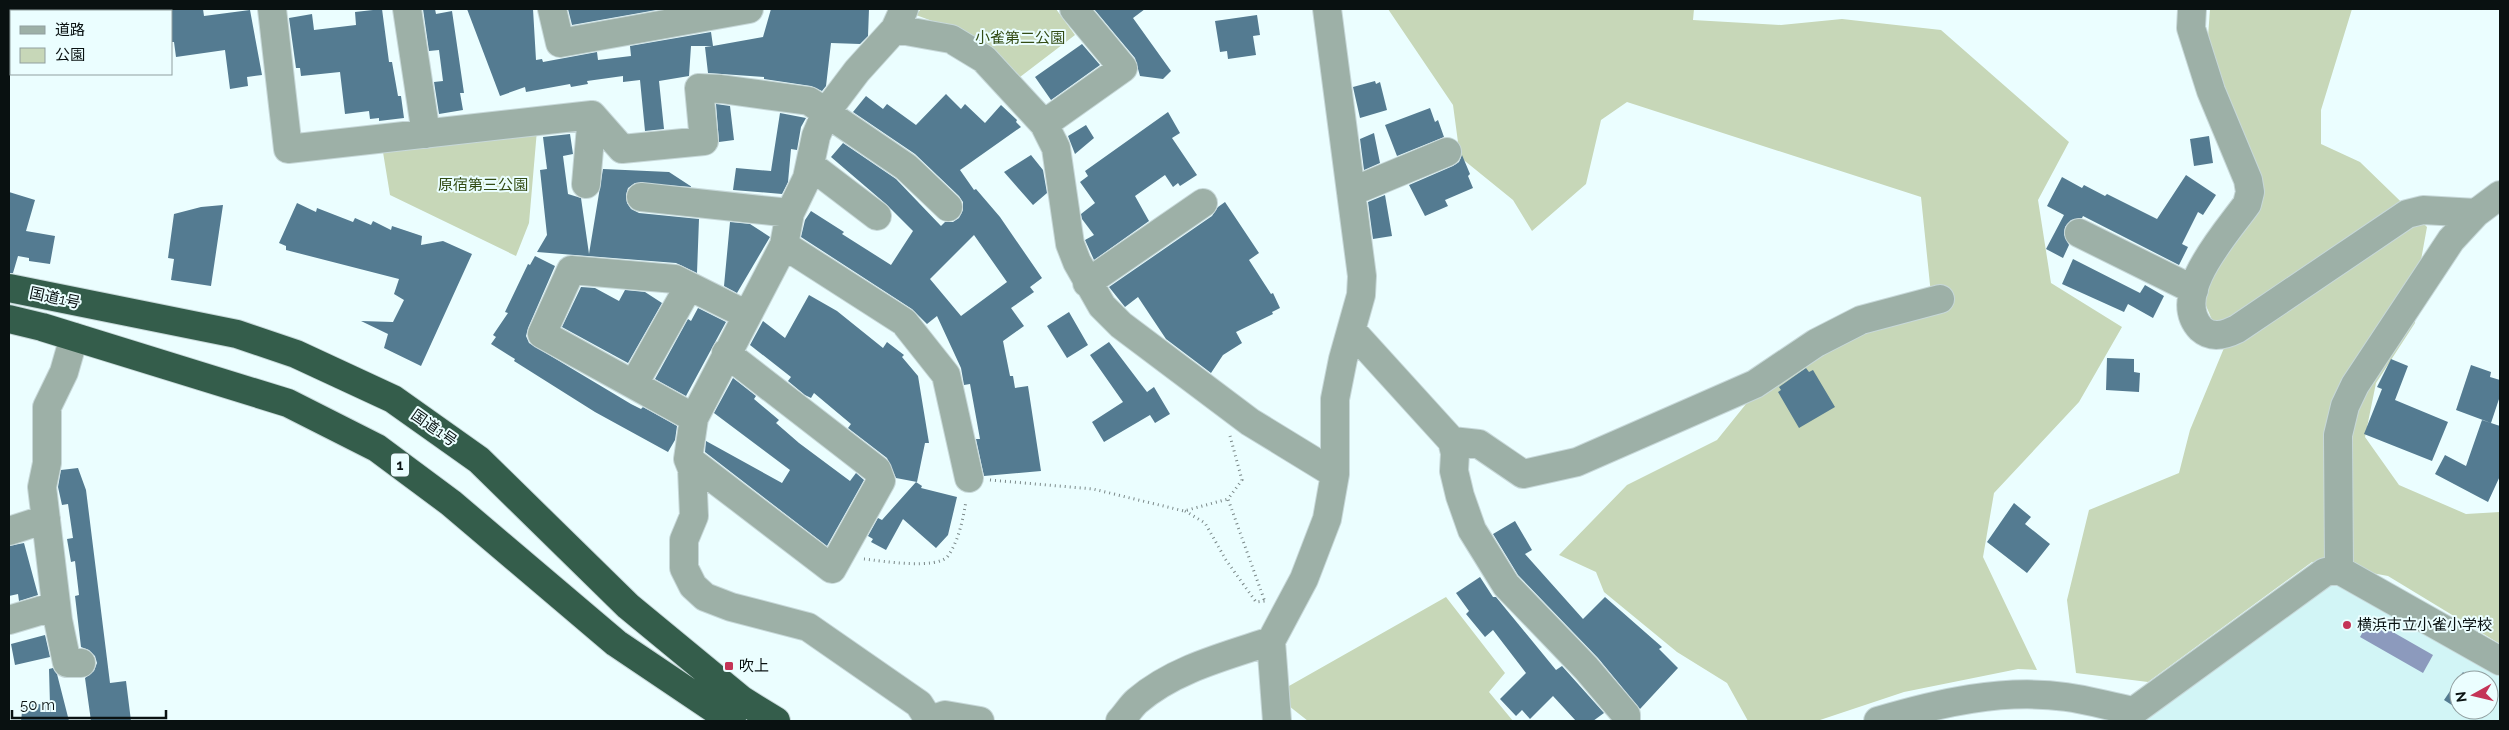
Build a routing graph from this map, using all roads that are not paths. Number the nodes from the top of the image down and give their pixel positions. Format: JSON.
{"nodes":[{"id":1,"x":272,"y":9,"type":"edge"},
{"id":2,"x":407,"y":9,"type":"edge"},
{"id":3,"x":552,"y":9,"type":"edge"},
{"id":4,"x":749,"y":9,"type":"edge"},
{"id":5,"x":1074,"y":9,"type":"edge"},
{"id":6,"x":1327,"y":9,"type":"edge"},
{"id":7,"x":2192,"y":9,"type":"edge"},
{"id":8,"x":899,"y":19,"type":"edge"},
{"id":9,"x":826,"y":112,"type":"junction"},
{"id":10,"x":592,"y":116,"type":"junction"},
{"id":11,"x":1044,"y":124,"type":"junction"},
{"id":12,"x":426,"y":134,"type":"junction"},
{"id":13,"x":1447,"y":152,"type":"dead end"},
{"id":14,"x":810,"y":165,"type":"junction"},
{"id":15,"x":586,"y":184,"type":"dead end"},
{"id":16,"x":1350,"y":192,"type":"junction"},
{"id":17,"x":2500,"y":195,"type":"edge"},
{"id":18,"x":641,"y":197,"type":"dead end"},
{"id":19,"x":1203,"y":204,"type":"dead end"},
{"id":20,"x":948,"y":207,"type":"dead end"},
{"id":21,"x":790,"y":213,"type":"junction"},
{"id":22,"x":2476,"y":213,"type":"junction"},
{"id":23,"x":877,"y":216,"type":"dead end"},
{"id":24,"x":2079,"y":232,"type":"dead end"},
{"id":25,"x":784,"y":245,"type":"junction"},
{"id":26,"x":1088,"y":283,"type":"junction"},
{"id":27,"x":689,"y":286,"type":"junction"},
{"id":28,"x":9,"y":288,"type":"edge"},
{"id":29,"x":2194,"y":290,"type":"junction"},
{"id":30,"x":1940,"y":299,"type":"dead end"},
{"id":31,"x":747,"y":315,"type":"junction"},
{"id":32,"x":9,"y":319,"type":"edge"},
{"id":33,"x":1352,"y":331,"type":"junction"},
{"id":34,"x":74,"y":337,"type":"junction"},
{"id":35,"x":726,"y":354,"type":"junction"},
{"id":36,"x":634,"y":384,"type":"junction"},
{"id":37,"x":694,"y":418,"type":"junction"},
{"id":38,"x":1452,"y":441,"type":"junction"},
{"id":39,"x":690,"y":464,"type":"junction"},
{"id":40,"x":1335,"y":474,"type":"junction"},
{"id":41,"x":970,"y":478,"type":"road end"},
{"id":42,"x":46,"y":519,"type":"junction"},
{"id":43,"x":9,"y":531,"type":"edge"},
{"id":44,"x":2338,"y":570,"type":"junction"},
{"id":45,"x":56,"y":606,"type":"junction"},
{"id":46,"x":9,"y":620,"type":"edge"},
{"id":47,"x":1273,"y":636,"type":"junction"},
{"id":48,"x":2500,"y":661,"type":"edge"},
{"id":49,"x":80,"y":663,"type":"dead end"},
{"id":50,"x":2131,"y":716,"type":"edge"},
{"id":51,"x":928,"y":720,"type":"edge"},
{"id":52,"x":732,"y":721,"type":"edge"},
{"id":53,"x":776,"y":721,"type":"edge"},
{"id":54,"x":980,"y":721,"type":"edge"},
{"id":55,"x":1120,"y":721,"type":"edge"},
{"id":56,"x":1277,"y":721,"type":"edge"},
{"id":57,"x":1626,"y":721,"type":"edge"},
{"id":58,"x":1878,"y":721,"type":"edge"}],
"edges":[{"from":1,"to":12,"type":"street"},
{"from":2,"to":12,"type":"street"},
{"from":3,"to":4,"type":"street"},
{"from":5,"to":11,"type":"street"},
{"from":6,"to":16,"type":"street"},
{"from":7,"to":29,"type":"street"},
{"from":8,"to":9,"type":"street"},
{"from":8,"to":11,"type":"street"},
{"from":9,"to":10,"type":"street"},
{"from":9,"to":14,"type":"street"},
{"from":9,"to":20,"type":"street"},
{"from":10,"to":12,"type":"street"},
{"from":10,"to":15,"type":"street"},
{"from":11,"to":26,"type":"street"},
{"from":13,"to":16,"type":"street"},
{"from":14,"to":21,"type":"street"},
{"from":14,"to":23,"type":"street"},
{"from":16,"to":33,"type":"street"},
{"from":17,"to":22,"type":"street"},
{"from":18,"to":21,"type":"street"},
{"from":19,"to":26,"type":"street"},
{"from":21,"to":25,"type":"street"},
{"from":22,"to":29,"type":"street"},
{"from":22,"to":44,"type":"street"},
{"from":24,"to":29,"type":"street"},
{"from":25,"to":31,"type":"street"},
{"from":25,"to":41,"type":"street"},
{"from":26,"to":40,"type":"street"},
{"from":27,"to":31,"type":"street"},
{"from":27,"to":36,"type":"street"},
{"from":27,"to":36,"type":"street"},
{"from":28,"to":53,"type":"highway","name":"国道1号"},
{"from":30,"to":38,"type":"street"},
{"from":31,"to":35,"type":"street"},
{"from":32,"to":34,"type":"highway","name":"国道1号","number":"1"},
{"from":33,"to":38,"type":"street"},
{"from":33,"to":40,"type":"street"},
{"from":34,"to":42,"type":"street"},
{"from":34,"to":52,"type":"highway","name":"国道1号","number":"1"},
{"from":35,"to":37,"type":"street"},
{"from":35,"to":39,"type":"street"},
{"from":36,"to":37,"type":"street"},
{"from":37,"to":39,"type":"street"},
{"from":38,"to":57,"type":"street"},
{"from":39,"to":51,"type":"street"},
{"from":40,"to":47,"type":"street"},
{"from":42,"to":43,"type":"street"},
{"from":42,"to":45,"type":"street"},
{"from":44,"to":48,"type":"street"},
{"from":44,"to":50,"type":"street"},
{"from":45,"to":46,"type":"street"},
{"from":45,"to":49,"type":"street"},
{"from":47,"to":55,"type":"street"},
{"from":47,"to":56,"type":"street"},
{"from":50,"to":58,"type":"street"},
{"from":51,"to":54,"type":"street"}]}
